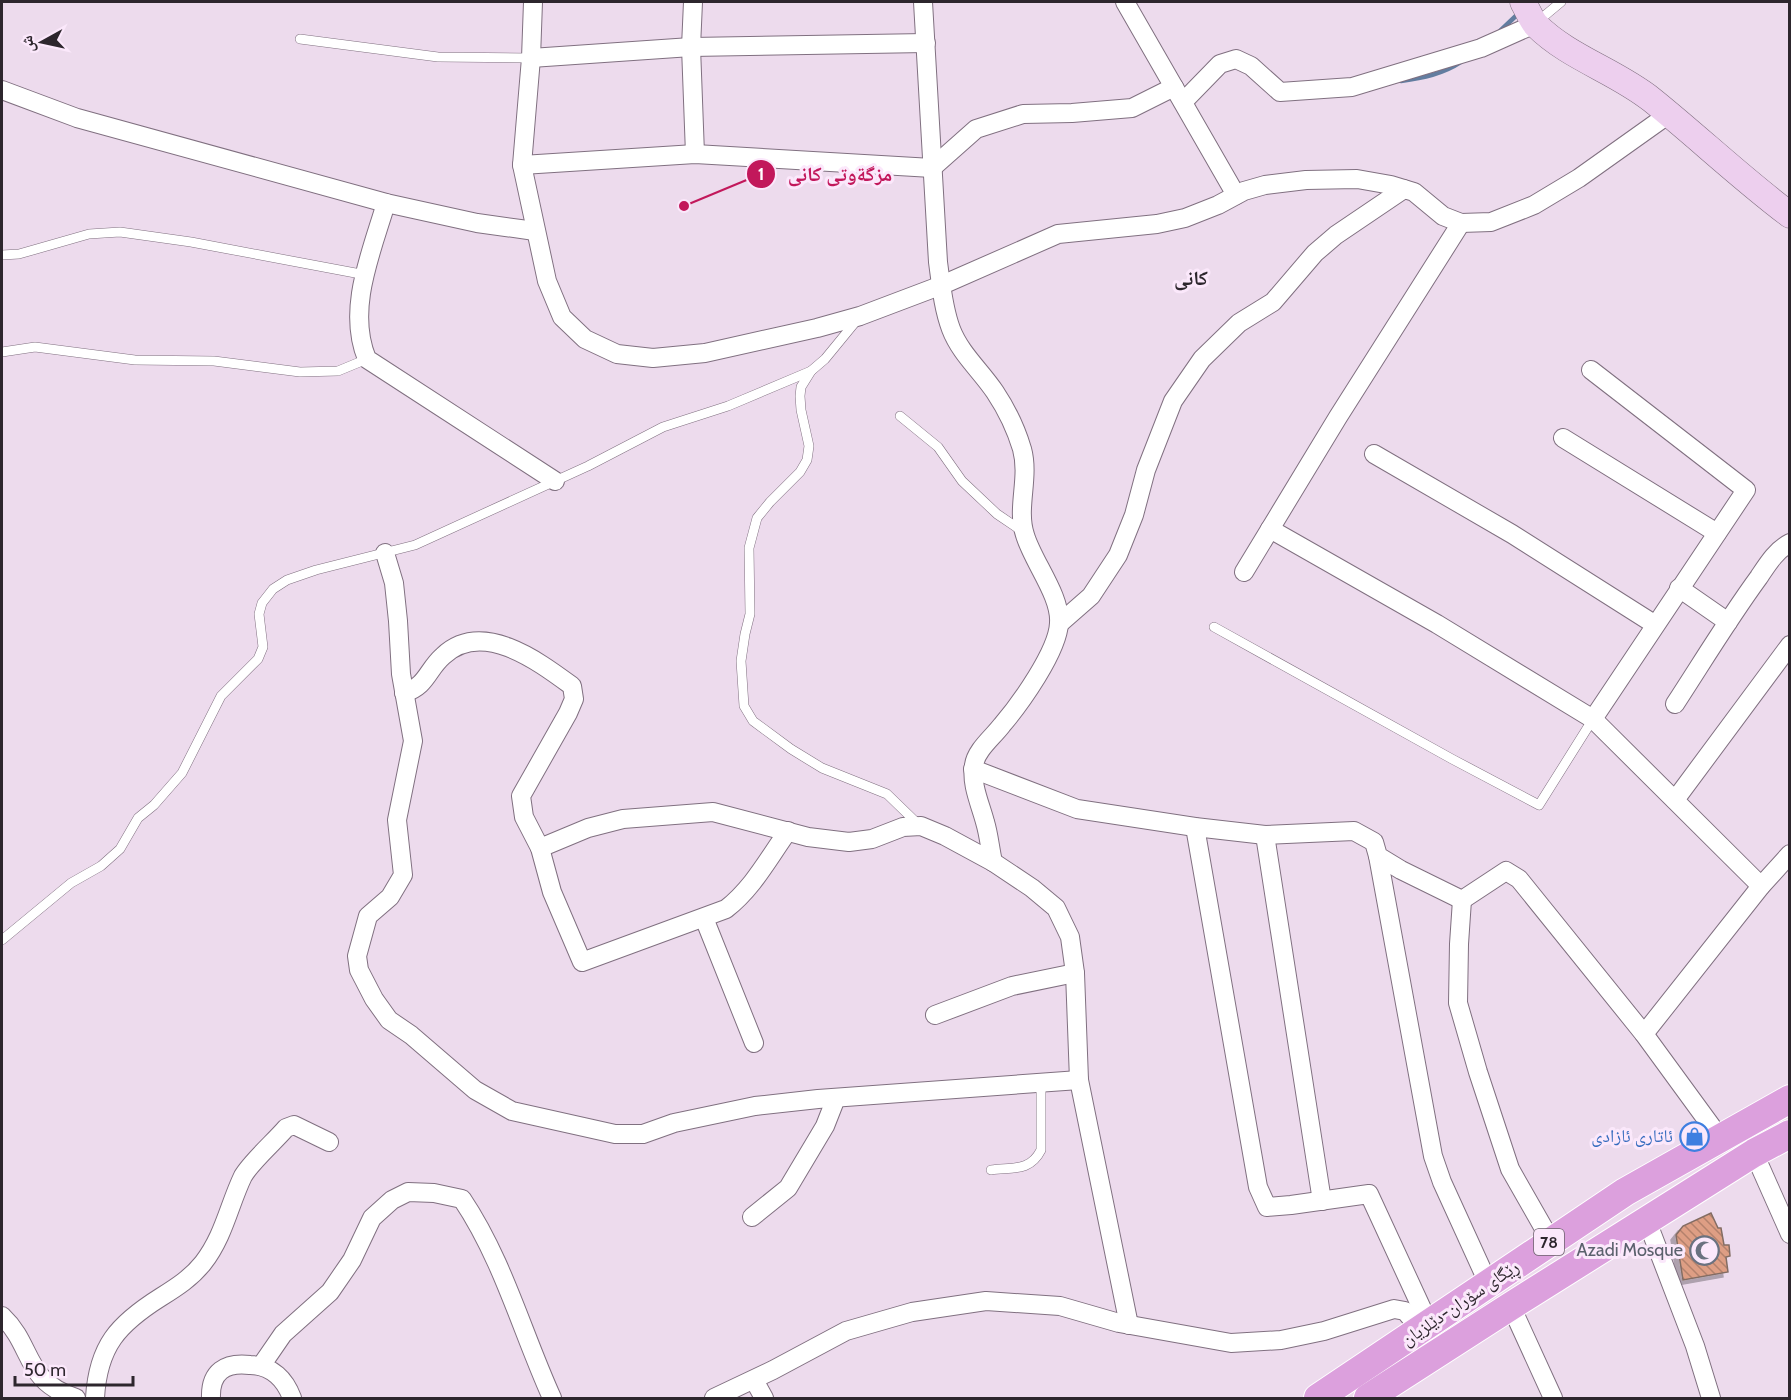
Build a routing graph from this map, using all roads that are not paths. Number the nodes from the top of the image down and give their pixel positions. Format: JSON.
{"nodes":[{"id":1,"x":533,"y":2,"type":"edge"},
{"id":2,"x":693,"y":2,"type":"edge"},
{"id":3,"x":923,"y":2,"type":"edge"},
{"id":4,"x":1125,"y":2,"type":"edge"},
{"id":5,"x":1523,"y":2,"type":"edge"},
{"id":6,"x":1561,"y":2,"type":"edge"},
{"id":7,"x":1535,"y":24,"type":"junction"},
{"id":8,"x":300,"y":39,"type":"dead end"},
{"id":9,"x":926,"y":43,"type":"junction"},
{"id":10,"x":691,"y":47,"type":"junction"},
{"id":11,"x":531,"y":58,"type":"junction"},
{"id":12,"x":2,"y":90,"type":"edge"},
{"id":13,"x":1178,"y":95,"type":"junction"},
{"id":14,"x":1669,"y":114,"type":"junction"},
{"id":15,"x":695,"y":154,"type":"junction"},
{"id":16,"x":522,"y":165,"type":"junction"},
{"id":17,"x":932,"y":168,"type":"junction"},
{"id":18,"x":1404,"y":189,"type":"junction"},
{"id":19,"x":1236,"y":195,"type":"junction"},
{"id":20,"x":386,"y":203,"type":"junction"},
{"id":21,"x":1790,"y":214,"type":"edge"},
{"id":22,"x":1461,"y":223,"type":"junction"},
{"id":23,"x":535,"y":231,"type":"junction"},
{"id":24,"x":2,"y":255,"type":"edge"},
{"id":25,"x":366,"y":275,"type":"junction"},
{"id":26,"x":942,"y":285,"type":"junction"},
{"id":27,"x":860,"y":316,"type":"junction"},
{"id":28,"x":2,"y":352,"type":"edge"},
{"id":29,"x":367,"y":359,"type":"junction"},
{"id":30,"x":811,"y":370,"type":"junction"},
{"id":31,"x":1591,"y":370,"type":"dead end"},
{"id":32,"x":900,"y":416,"type":"dead end"},
{"id":33,"x":1563,"y":438,"type":"dead end"},
{"id":34,"x":1374,"y":454,"type":"dead end"},
{"id":35,"x":555,"y":481,"type":"junction"},
{"id":36,"x":1270,"y":529,"type":"junction"},
{"id":37,"x":1024,"y":532,"type":"junction"},
{"id":38,"x":1717,"y":533,"type":"junction"},
{"id":39,"x":1790,"y":543,"type":"edge"},
{"id":40,"x":385,"y":553,"type":"junction"},
{"id":41,"x":1244,"y":572,"type":"dead end"},
{"id":42,"x":1679,"y":588,"type":"junction"},
{"id":43,"x":1728,"y":622,"type":"junction"},
{"id":44,"x":1059,"y":624,"type":"junction"},
{"id":45,"x":1654,"y":624,"type":"junction"},
{"id":46,"x":1214,"y":627,"type":"dead end"},
{"id":47,"x":1790,"y":645,"type":"edge"},
{"id":48,"x":404,"y":693,"type":"junction"},
{"id":49,"x":1675,"y":704,"type":"dead end"},
{"id":50,"x":1593,"y":718,"type":"junction"},
{"id":51,"x":973,"y":769,"type":"junction"},
{"id":52,"x":1675,"y":800,"type":"junction"},
{"id":53,"x":921,"y":826,"type":"junction"},
{"id":54,"x":1195,"y":827,"type":"junction"},
{"id":55,"x":788,"y":831,"type":"junction"},
{"id":56,"x":1265,"y":835,"type":"junction"},
{"id":57,"x":540,"y":848,"type":"junction"},
{"id":58,"x":1790,"y":854,"type":"edge"},
{"id":59,"x":1378,"y":856,"type":"junction"},
{"id":60,"x":993,"y":862,"type":"junction"},
{"id":61,"x":1761,"y":885,"type":"junction"},
{"id":62,"x":1462,"y":900,"type":"junction"},
{"id":63,"x":704,"y":918,"type":"junction"},
{"id":64,"x":2,"y":940,"type":"edge"},
{"id":65,"x":1075,"y":973,"type":"junction"},
{"id":66,"x":935,"y":1015,"type":"dead end"},
{"id":67,"x":1644,"y":1034,"type":"junction"},
{"id":68,"x":754,"y":1043,"type":"dead end"},
{"id":69,"x":1079,"y":1080,"type":"junction"},
{"id":70,"x":1041,"y":1083,"type":"junction"},
{"id":71,"x":836,"y":1098,"type":"junction"},
{"id":72,"x":1790,"y":1098,"type":"edge"},
{"id":73,"x":1790,"y":1134,"type":"edge"},
{"id":74,"x":1720,"y":1138,"type":"junction"},
{"id":75,"x":329,"y":1142,"type":"dead end"},
{"id":76,"x":1754,"y":1153,"type":"junction"},
{"id":77,"x":991,"y":1170,"type":"dead end"},
{"id":78,"x":1322,"y":1201,"type":"junction"},
{"id":79,"x":752,"y":1216,"type":"dead end"},
{"id":80,"x":1647,"y":1221,"type":"junction"},
{"id":81,"x":1790,"y":1234,"type":"edge"},
{"id":82,"x":1551,"y":1241,"type":"junction"},
{"id":83,"x":1489,"y":1285,"type":"junction"},
{"id":84,"x":1510,"y":1306,"type":"junction"},
{"id":85,"x":2,"y":1316,"type":"edge"},
{"id":86,"x":1130,"y":1325,"type":"junction"},
{"id":87,"x":1425,"y":1327,"type":"junction"},
{"id":88,"x":261,"y":1366,"type":"junction"},
{"id":89,"x":754,"y":1380,"type":"junction"},
{"id":90,"x":1330,"y":1395,"type":"edge"},
{"id":91,"x":76,"y":1398,"type":"edge"},
{"id":92,"x":95,"y":1398,"type":"edge"},
{"id":93,"x":211,"y":1398,"type":"edge"},
{"id":94,"x":292,"y":1398,"type":"edge"},
{"id":95,"x":552,"y":1398,"type":"edge"},
{"id":96,"x":714,"y":1398,"type":"edge"},
{"id":97,"x":764,"y":1398,"type":"edge"},
{"id":98,"x":1368,"y":1398,"type":"edge"},
{"id":99,"x":1553,"y":1398,"type":"edge"},
{"id":100,"x":1711,"y":1398,"type":"edge"}],
"edges":[{"from":1,"to":11,"type":"street"},
{"from":2,"to":10,"type":"street"},
{"from":3,"to":9,"type":"street"},
{"from":4,"to":13,"type":"street"},
{"from":5,"to":7,"type":"street"},
{"from":6,"to":7,"type":"lane"},
{"from":7,"to":13,"type":"street"},
{"from":7,"to":14,"type":"street"},
{"from":8,"to":11,"type":"lane"},
{"from":9,"to":10,"type":"street"},
{"from":9,"to":17,"type":"street"},
{"from":10,"to":11,"type":"street"},
{"from":10,"to":15,"type":"street"},
{"from":11,"to":16,"type":"street"},
{"from":12,"to":20,"type":"street"},
{"from":13,"to":17,"type":"street"},
{"from":13,"to":19,"type":"street"},
{"from":14,"to":21,"type":"street"},
{"from":14,"to":22,"type":"street"},
{"from":15,"to":16,"type":"street"},
{"from":15,"to":17,"type":"street"},
{"from":16,"to":23,"type":"street"},
{"from":17,"to":26,"type":"street"},
{"from":18,"to":19,"type":"street"},
{"from":18,"to":22,"type":"street"},
{"from":18,"to":44,"type":"street"},
{"from":19,"to":26,"type":"street"},
{"from":20,"to":23,"type":"street"},
{"from":20,"to":25,"type":"street"},
{"from":22,"to":36,"type":"street"},
{"from":23,"to":27,"type":"street"},
{"from":24,"to":25,"type":"lane"},
{"from":25,"to":29,"type":"street"},
{"from":26,"to":27,"type":"street"},
{"from":26,"to":37,"type":"street"},
{"from":27,"to":30,"type":"lane"},
{"from":28,"to":29,"type":"lane"},
{"from":29,"to":35,"type":"street"},
{"from":30,"to":35,"type":"lane"},
{"from":30,"to":53,"type":"lane"},
{"from":31,"to":38,"type":"street"},
{"from":32,"to":37,"type":"lane"},
{"from":33,"to":38,"type":"street"},
{"from":34,"to":45,"type":"street"},
{"from":35,"to":40,"type":"lane"},
{"from":36,"to":41,"type":"street"},
{"from":36,"to":50,"type":"street"},
{"from":37,"to":44,"type":"street"},
{"from":38,"to":42,"type":"street"},
{"from":39,"to":43,"type":"street"},
{"from":40,"to":48,"type":"street"},
{"from":40,"to":64,"type":"lane"},
{"from":42,"to":43,"type":"street"},
{"from":42,"to":45,"type":"street"},
{"from":43,"to":49,"type":"street"},
{"from":44,"to":51,"type":"street"},
{"from":45,"to":50,"type":"street"},
{"from":46,"to":50,"type":"lane"},
{"from":47,"to":52,"type":"street"},
{"from":48,"to":57,"type":"street"},
{"from":48,"to":71,"type":"street"},
{"from":50,"to":52,"type":"street"},
{"from":51,"to":54,"type":"street"},
{"from":51,"to":60,"type":"street"},
{"from":52,"to":61,"type":"street"},
{"from":53,"to":55,"type":"street"},
{"from":53,"to":60,"type":"street"},
{"from":54,"to":56,"type":"street"},
{"from":54,"to":78,"type":"street"},
{"from":55,"to":57,"type":"street"},
{"from":55,"to":63,"type":"street"},
{"from":56,"to":59,"type":"street"},
{"from":56,"to":78,"type":"street"},
{"from":57,"to":63,"type":"street"},
{"from":58,"to":61,"type":"street"},
{"from":59,"to":62,"type":"street"},
{"from":59,"to":83,"type":"street"},
{"from":60,"to":65,"type":"street"},
{"from":61,"to":67,"type":"street"},
{"from":62,"to":67,"type":"street"},
{"from":62,"to":82,"type":"street"},
{"from":63,"to":68,"type":"street"},
{"from":65,"to":66,"type":"street"},
{"from":65,"to":69,"type":"street"},
{"from":67,"to":74,"type":"street"},
{"from":69,"to":70,"type":"street"},
{"from":69,"to":86,"type":"street"},
{"from":70,"to":71,"type":"street"},
{"from":70,"to":77,"type":"lane"},
{"from":71,"to":79,"type":"street"},
{"from":72,"to":74,"type":"main road","name":"ڕێگای سۆران-دێلزیان","number":"78"},
{"from":73,"to":76,"type":"main road","name":"ڕێگای سۆران-دێلزیان","number":"78"},
{"from":74,"to":82,"type":"main road","name":"ڕێگای سۆران-دێلزیان","number":"78"},
{"from":75,"to":92,"type":"street"},
{"from":76,"to":80,"type":"main road","name":"ڕێگای سۆران-دێلزیان","number":"78"},
{"from":76,"to":81,"type":"street"},
{"from":78,"to":87,"type":"street"},
{"from":80,"to":84,"type":"main road","name":"ڕێگای سۆران-دێلزیان","number":"78"},
{"from":80,"to":100,"type":"street"},
{"from":82,"to":83,"type":"main road","name":"ڕێگای سۆران-دێلزیان","number":"78"},
{"from":83,"to":87,"type":"main road","name":"ڕێگای سۆران-دێلزیان","number":"78"},
{"from":84,"to":98,"type":"main road","name":"ڕێگای سۆران-دێلزیان","number":"78"},
{"from":84,"to":99,"type":"street"},
{"from":85,"to":91,"type":"street"},
{"from":86,"to":87,"type":"street"},
{"from":86,"to":89,"type":"street"},
{"from":87,"to":90,"type":"main road","name":"ڕێگای سۆران-دێلزیان","number":"78"},
{"from":88,"to":93,"type":"street"},
{"from":88,"to":94,"type":"street"},
{"from":88,"to":95,"type":"street"},
{"from":89,"to":96,"type":"street"},
{"from":89,"to":97,"type":"street"}]}
